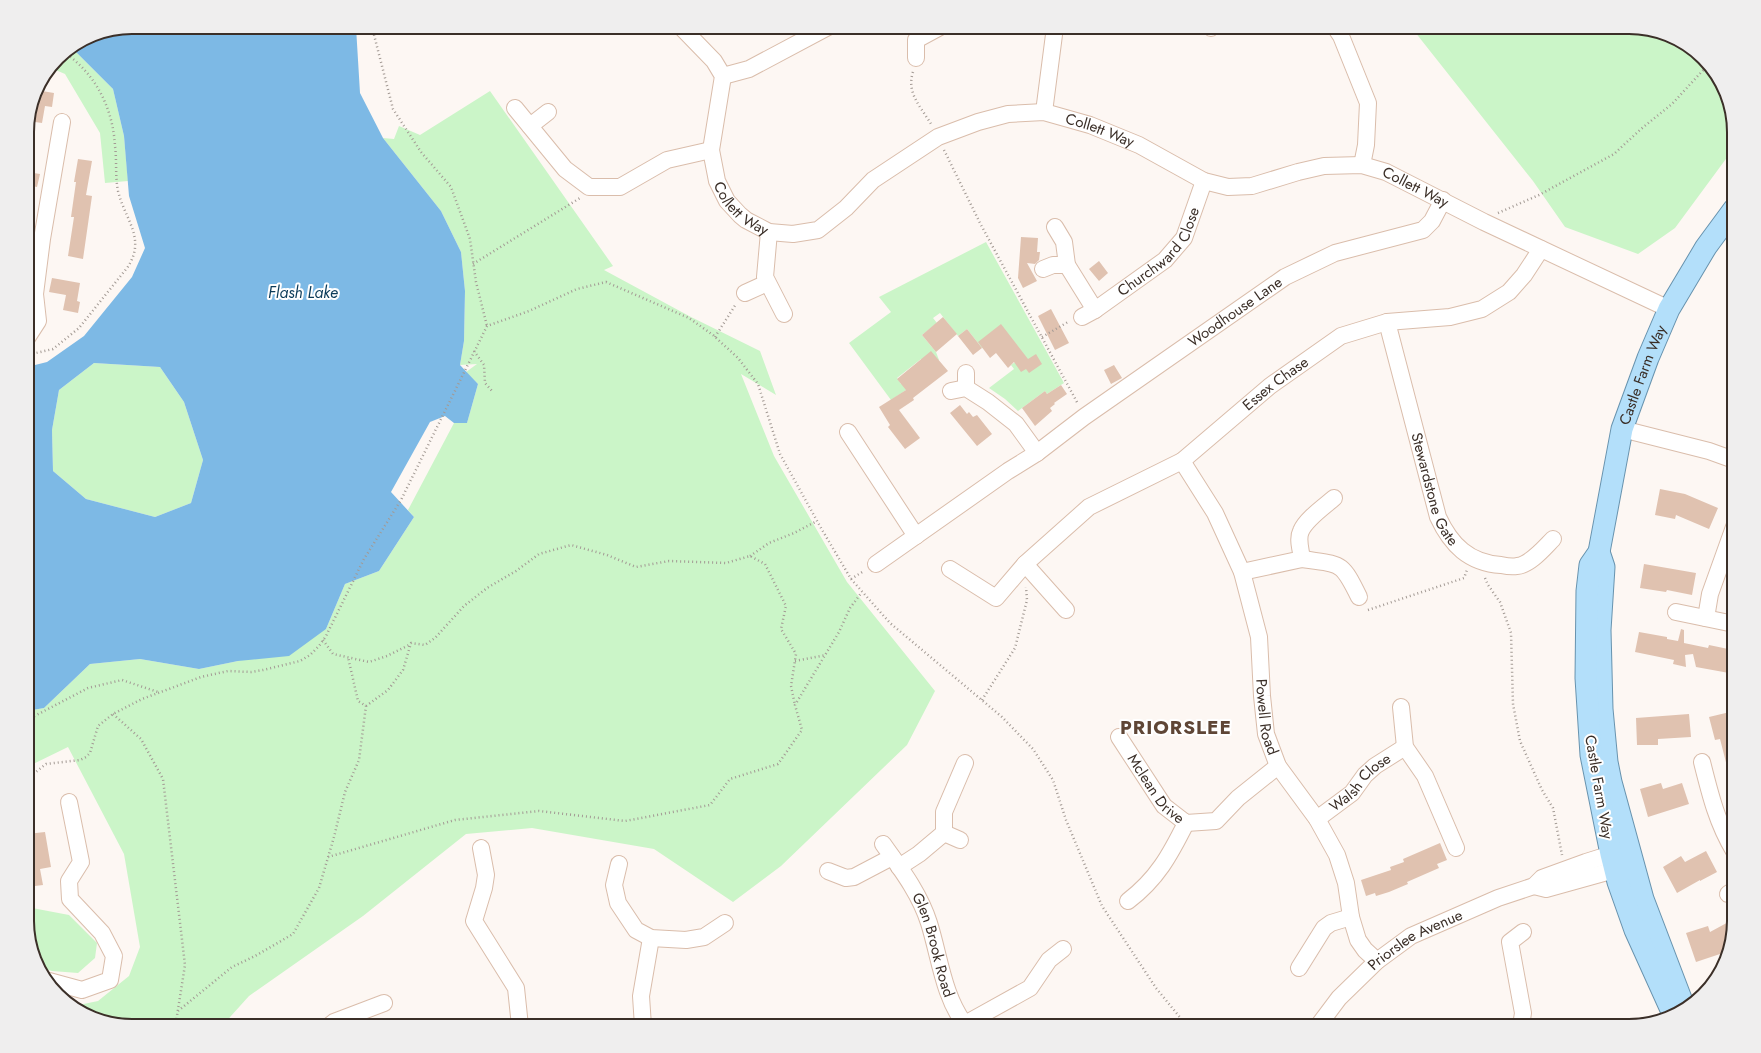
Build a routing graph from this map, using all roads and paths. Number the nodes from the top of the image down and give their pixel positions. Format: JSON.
{"nodes":[{"id":1,"x":374,"y":34,"type":"edge"},
{"id":2,"x":687,"y":34,"type":"edge"},
{"id":3,"x":815,"y":34,"type":"edge"},
{"id":4,"x":927,"y":34,"type":"edge"},
{"id":5,"x":1054,"y":34,"type":"edge"},
{"id":6,"x":1339,"y":34,"type":"edge"},
{"id":7,"x":70,"y":57,"type":"edge"},
{"id":8,"x":916,"y":58,"type":"joint"},
{"id":9,"x":1704,"y":69,"type":"edge"},
{"id":10,"x":723,"y":76,"type":"junction"},
{"id":11,"x":515,"y":108,"type":"dead end"},
{"id":12,"x":548,"y":112,"type":"dead end"},
{"id":13,"x":1044,"y":112,"type":"junction"},
{"id":14,"x":62,"y":122,"type":"dead end"},
{"id":15,"x":530,"y":126,"type":"junction"},
{"id":16,"x":938,"y":137,"type":"junction"},
{"id":17,"x":711,"y":150,"type":"junction"},
{"id":18,"x":1362,"y":165,"type":"junction"},
{"id":19,"x":1204,"y":181,"type":"junction"},
{"id":20,"x":589,"y":187,"type":"junction"},
{"id":21,"x":1443,"y":200,"type":"junction"},
{"id":22,"x":1727,"y":216,"type":"edge"},
{"id":23,"x":1484,"y":222,"type":"junction"},
{"id":24,"x":1055,"y":227,"type":"dead end"},
{"id":25,"x":769,"y":232,"type":"junction"},
{"id":26,"x":1541,"y":249,"type":"junction"},
{"id":27,"x":473,"y":264,"type":"junction"},
{"id":28,"x":1067,"y":265,"type":"junction"},
{"id":29,"x":1043,"y":269,"type":"dead end"},
{"id":30,"x":767,"y":283,"type":"junction"},
{"id":31,"x":745,"y":293,"type":"joint"},
{"id":32,"x":1669,"y":310,"type":"junction"},
{"id":33,"x":784,"y":314,"type":"dead end"},
{"id":34,"x":1083,"y":315,"type":"junction"},
{"id":35,"x":1387,"y":322,"type":"junction"},
{"id":36,"x":487,"y":326,"type":"junction"},
{"id":37,"x":34,"y":327,"type":"edge"},
{"id":38,"x":715,"y":337,"type":"junction"},
{"id":39,"x":1042,"y":337,"type":"junction"},
{"id":40,"x":474,"y":351,"type":"junction"},
{"id":41,"x":34,"y":355,"type":"edge"},
{"id":42,"x":961,"y":384,"type":"dead end"},
{"id":43,"x":493,"y":392,"type":"dead end"},
{"id":44,"x":1084,"y":417,"type":"junction"},
{"id":45,"x":1622,"y":429,"type":"junction"},
{"id":46,"x":848,"y":432,"type":"dead end"},
{"id":47,"x":1038,"y":453,"type":"junction"},
{"id":48,"x":1727,"y":457,"type":"edge"},
{"id":49,"x":1182,"y":461,"type":"junction"},
{"id":50,"x":1334,"y":498,"type":"dead end"},
{"id":51,"x":817,"y":521,"type":"junction"},
{"id":52,"x":916,"y":536,"type":"junction"},
{"id":53,"x":1553,"y":539,"type":"dead end"},
{"id":54,"x":1727,"y":547,"type":"edge"},
{"id":55,"x":750,"y":556,"type":"junction"},
{"id":56,"x":1302,"y":558,"type":"junction"},
{"id":57,"x":1476,"y":560,"type":"junction"},
{"id":58,"x":876,"y":564,"type":"dead end"},
{"id":59,"x":1025,"y":564,"type":"junction"},
{"id":60,"x":950,"y":569,"type":"dead end"},
{"id":61,"x":1242,"y":572,"type":"junction"},
{"id":62,"x":862,"y":592,"type":"junction"},
{"id":63,"x":1362,"y":604,"type":"joint"},
{"id":64,"x":1066,"y":610,"type":"dead end"},
{"id":65,"x":1676,"y":612,"type":"dead end"},
{"id":66,"x":1706,"y":618,"type":"junction"},
{"id":67,"x":1727,"y":622,"type":"edge"},
{"id":68,"x":323,"y":640,"type":"junction"},
{"id":69,"x":411,"y":644,"type":"junction"},
{"id":70,"x":826,"y":654,"type":"junction"},
{"id":71,"x":348,"y":657,"type":"junction"},
{"id":72,"x":795,"y":661,"type":"junction"},
{"id":73,"x":159,"y":692,"type":"junction"},
{"id":74,"x":982,"y":700,"type":"junction"},
{"id":75,"x":795,"y":705,"type":"junction"},
{"id":76,"x":366,"y":706,"type":"junction"},
{"id":77,"x":1401,"y":707,"type":"dead end"},
{"id":78,"x":113,"y":714,"type":"junction"},
{"id":79,"x":34,"y":716,"type":"edge"},
{"id":80,"x":1119,"y":737,"type":"dead end"},
{"id":81,"x":1405,"y":747,"type":"junction"},
{"id":82,"x":1702,"y":762,"type":"dead end"},
{"id":83,"x":965,"y":763,"type":"dead end"},
{"id":84,"x":1278,"y":766,"type":"junction"},
{"id":85,"x":34,"y":774,"type":"edge"},
{"id":86,"x":68,"y":802,"type":"dead end"},
{"id":87,"x":1317,"y":819,"type":"junction"},
{"id":88,"x":1186,"y":823,"type":"junction"},
{"id":89,"x":944,"y":833,"type":"junction"},
{"id":90,"x":1727,"y":838,"type":"edge"},
{"id":91,"x":960,"y":840,"type":"dead end"},
{"id":92,"x":481,"y":848,"type":"dead end"},
{"id":93,"x":1456,"y":848,"type":"dead end"},
{"id":94,"x":891,"y":856,"type":"junction"},
{"id":95,"x":328,"y":857,"type":"junction"},
{"id":96,"x":1562,"y":857,"type":"dead end"},
{"id":97,"x":1622,"y":859,"type":"junction"},
{"id":98,"x":619,"y":864,"type":"dead end"},
{"id":99,"x":828,"y":871,"type":"dead end"},
{"id":100,"x":1128,"y":901,"type":"dead end"},
{"id":101,"x":1351,"y":917,"type":"junction"},
{"id":102,"x":725,"y":923,"type":"dead end"},
{"id":103,"x":1523,"y":932,"type":"dead end"},
{"id":104,"x":651,"y":938,"type":"junction"},
{"id":105,"x":1063,"y":949,"type":"dead end"},
{"id":106,"x":1377,"y":961,"type":"junction"},
{"id":107,"x":1299,"y":968,"type":"dead end"},
{"id":108,"x":57,"y":983,"type":"edge"},
{"id":109,"x":384,"y":1003,"type":"dead end"},
{"id":110,"x":1683,"y":1003,"type":"edge"},
{"id":111,"x":1671,"y":1010,"type":"edge"},
{"id":112,"x":178,"y":1011,"type":"junction"},
{"id":113,"x":176,"y":1019,"type":"edge"},
{"id":114,"x":342,"y":1019,"type":"edge"},
{"id":115,"x":519,"y":1019,"type":"edge"},
{"id":116,"x":643,"y":1019,"type":"edge"},
{"id":117,"x":962,"y":1019,"type":"edge"},
{"id":118,"x":976,"y":1019,"type":"edge"},
{"id":119,"x":1181,"y":1019,"type":"edge"},
{"id":120,"x":1323,"y":1019,"type":"edge"},
{"id":121,"x":1522,"y":1019,"type":"edge"}],
"edges":[{"from":1,"to":27,"type":"path"},
{"from":2,"to":10,"type":"street"},
{"from":3,"to":10,"type":"street"},
{"from":4,"to":8,"type":"street"},
{"from":5,"to":13,"type":"street"},
{"from":6,"to":18,"type":"street"},
{"from":7,"to":41,"type":"path"},
{"from":8,"to":16,"type":"path"},
{"from":9,"to":23,"type":"path"},
{"from":10,"to":17,"type":"street","name":"Collett Way"},
{"from":11,"to":15,"type":"street"},
{"from":12,"to":15,"type":"street"},
{"from":13,"to":16,"type":"street","name":"Collett Way"},
{"from":13,"to":19,"type":"street","name":"Collett Way"},
{"from":14,"to":37,"type":"street"},
{"from":15,"to":20,"type":"street"},
{"from":16,"to":25,"type":"street","name":"Collett Way"},
{"from":16,"to":39,"type":"path"},
{"from":17,"to":20,"type":"street"},
{"from":17,"to":25,"type":"street","name":"Collett Way"},
{"from":18,"to":19,"type":"street","name":"Collett Way"},
{"from":18,"to":21,"type":"street","name":"Collett Way"},
{"from":19,"to":34,"type":"street","name":"Churchward Close"},
{"from":20,"to":27,"type":"path"},
{"from":21,"to":23,"type":"street","name":"Collett Way"},
{"from":21,"to":44,"type":"street","name":"Woodhouse Lane"},
{"from":22,"to":32,"type":"main road","name":"Castle Farm Way"},
{"from":23,"to":26,"type":"street","name":"Collett Way"},
{"from":24,"to":28,"type":"street"},
{"from":25,"to":30,"type":"street"},
{"from":26,"to":32,"type":"street","name":"Collett Way"},
{"from":26,"to":35,"type":"street","name":"Essex Chase"},
{"from":27,"to":36,"type":"path"},
{"from":28,"to":29,"type":"street"},
{"from":28,"to":34,"type":"street"},
{"from":30,"to":31,"type":"street"},
{"from":30,"to":33,"type":"street"},
{"from":31,"to":38,"type":"path"},
{"from":32,"to":45,"type":"main road","name":"Castle Farm Way"},
{"from":34,"to":39,"type":"path"},
{"from":35,"to":49,"type":"street","name":"Essex Chase"},
{"from":35,"to":57,"type":"street","name":"Stewardstone Gate"},
{"from":36,"to":38,"type":"path"},
{"from":36,"to":40,"type":"path"},
{"from":38,"to":51,"type":"path"},
{"from":39,"to":44,"type":"path"},
{"from":40,"to":43,"type":"path"},
{"from":40,"to":68,"type":"path"},
{"from":42,"to":47,"type":"street"},
{"from":44,"to":47,"type":"street","name":"Woodhouse Lane"},
{"from":45,"to":48,"type":"street"},
{"from":45,"to":97,"type":"main road","name":"Castle Farm Way"},
{"from":46,"to":52,"type":"street"},
{"from":47,"to":52,"type":"street","name":"Woodhouse Lane"},
{"from":49,"to":59,"type":"street","name":"Essex Chase"},
{"from":49,"to":61,"type":"street","name":"Powell Road"},
{"from":50,"to":56,"type":"street"},
{"from":51,"to":55,"type":"path"},
{"from":51,"to":62,"type":"path"},
{"from":52,"to":58,"type":"street","name":"Woodhouse Lane"},
{"from":53,"to":57,"type":"street","name":"Stewardstone Gate"},
{"from":54,"to":66,"type":"street"},
{"from":55,"to":69,"type":"path"},
{"from":55,"to":72,"type":"path"},
{"from":56,"to":61,"type":"street"},
{"from":56,"to":63,"type":"street"},
{"from":57,"to":63,"type":"path"},
{"from":57,"to":96,"type":"path"},
{"from":59,"to":60,"type":"street","name":"Essex Chase"},
{"from":59,"to":64,"type":"street"},
{"from":59,"to":74,"type":"path"},
{"from":61,"to":84,"type":"street","name":"Powell Road"},
{"from":62,"to":70,"type":"path"},
{"from":62,"to":74,"type":"path"},
{"from":65,"to":66,"type":"street"},
{"from":66,"to":67,"type":"street"},
{"from":68,"to":71,"type":"path"},
{"from":68,"to":73,"type":"path"},
{"from":69,"to":71,"type":"path"},
{"from":69,"to":76,"type":"path"},
{"from":70,"to":72,"type":"path"},
{"from":70,"to":75,"type":"path"},
{"from":71,"to":76,"type":"path"},
{"from":72,"to":75,"type":"path"},
{"from":73,"to":78,"type":"path"},
{"from":73,"to":79,"type":"path"},
{"from":74,"to":119,"type":"path"},
{"from":75,"to":95,"type":"path"},
{"from":76,"to":95,"type":"path"},
{"from":77,"to":81,"type":"street","name":"Walsh Close"},
{"from":78,"to":85,"type":"path"},
{"from":78,"to":112,"type":"path"},
{"from":80,"to":88,"type":"street","name":"Mclean Drive"},
{"from":81,"to":87,"type":"street","name":"Walsh Close"},
{"from":81,"to":93,"type":"street","name":"Walsh Close"},
{"from":82,"to":90,"type":"street"},
{"from":83,"to":89,"type":"street"},
{"from":84,"to":87,"type":"street","name":"Powell Road"},
{"from":84,"to":88,"type":"street","name":"Mclean Drive"},
{"from":86,"to":108,"type":"street"},
{"from":87,"to":101,"type":"street","name":"Powell Road"},
{"from":88,"to":100,"type":"street"},
{"from":89,"to":91,"type":"street"},
{"from":89,"to":94,"type":"street"},
{"from":92,"to":115,"type":"street"},
{"from":94,"to":99,"type":"street"},
{"from":94,"to":117,"type":"street","name":"Glen Brook Road"},
{"from":95,"to":112,"type":"path"},
{"from":97,"to":106,"type":"street","name":"Priorslee Avenue"},
{"from":97,"to":110,"type":"main road","name":"Castle Farm Way"},
{"from":97,"to":111,"type":"main road","name":"Castle Farm Way"},
{"from":98,"to":104,"type":"street"},
{"from":101,"to":106,"type":"street","name":"Powell Road"},
{"from":101,"to":107,"type":"street"},
{"from":102,"to":104,"type":"street"},
{"from":103,"to":121,"type":"street"},
{"from":104,"to":116,"type":"street"},
{"from":105,"to":118,"type":"street","name":"Glen Brook Road"},
{"from":106,"to":120,"type":"street","name":"Priorslee Avenue"},
{"from":109,"to":114,"type":"street"},
{"from":112,"to":113,"type":"path"}]}
